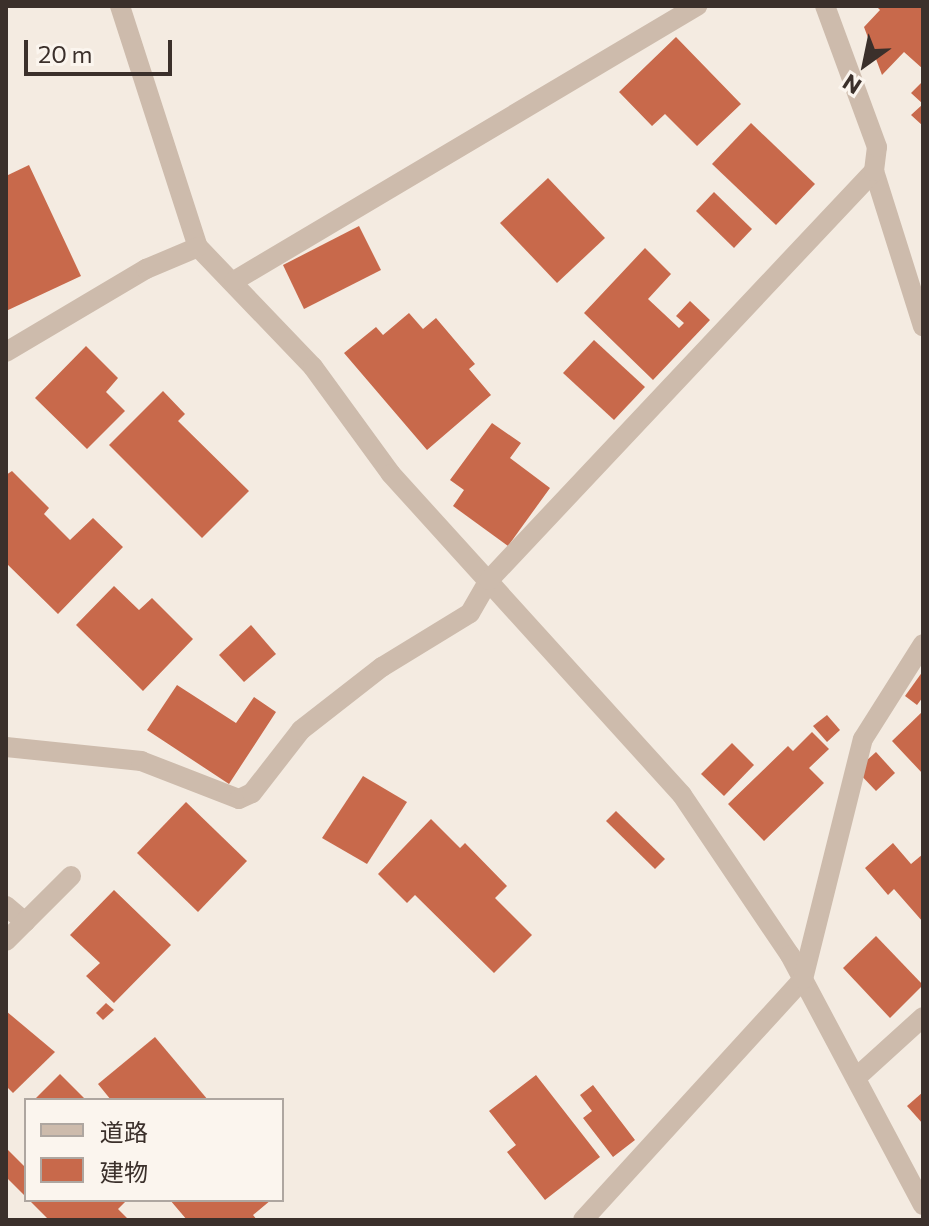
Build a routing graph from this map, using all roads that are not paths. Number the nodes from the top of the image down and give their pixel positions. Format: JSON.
{"nodes":[{"id":1,"x":120,"y":6,"type":"edge"},
{"id":2,"x":697,"y":6,"type":"edge"},
{"id":3,"x":825,"y":6,"type":"edge"},
{"id":4,"x":874,"y":171,"type":"junction"},
{"id":5,"x":198,"y":247,"type":"junction"},
{"id":6,"x":234,"y":281,"type":"junction"},
{"id":7,"x":923,"y":326,"type":"edge"},
{"id":8,"x":6,"y":352,"type":"edge"},
{"id":9,"x":489,"y":580,"type":"junction"},
{"id":10,"x":923,"y":644,"type":"edge"},
{"id":11,"x":6,"y":747,"type":"edge"},
{"id":12,"x":71,"y":876,"type":"dead end"},
{"id":13,"x":6,"y":906,"type":"edge"},
{"id":14,"x":25,"y":922,"type":"junction"},
{"id":15,"x":6,"y":941,"type":"edge"},
{"id":16,"x":803,"y":979,"type":"junction"},
{"id":17,"x":923,"y":1017,"type":"edge"},
{"id":18,"x":858,"y":1076,"type":"junction"},
{"id":19,"x":923,"y":1205,"type":"edge"},
{"id":20,"x":583,"y":1220,"type":"edge"}],
"edges":[{"from":1,"to":5,"type":"street"},
{"from":2,"to":6,"type":"street"},
{"from":3,"to":4,"type":"street"},
{"from":4,"to":7,"type":"street"},
{"from":4,"to":9,"type":"street"},
{"from":5,"to":6,"type":"street"},
{"from":5,"to":8,"type":"street"},
{"from":6,"to":9,"type":"street"},
{"from":9,"to":11,"type":"street"},
{"from":9,"to":16,"type":"street"},
{"from":10,"to":16,"type":"street"},
{"from":12,"to":14,"type":"street"},
{"from":13,"to":14,"type":"street"},
{"from":14,"to":15,"type":"street"},
{"from":16,"to":18,"type":"street"},
{"from":16,"to":20,"type":"street"},
{"from":17,"to":18,"type":"street"},
{"from":18,"to":19,"type":"street"}]}
